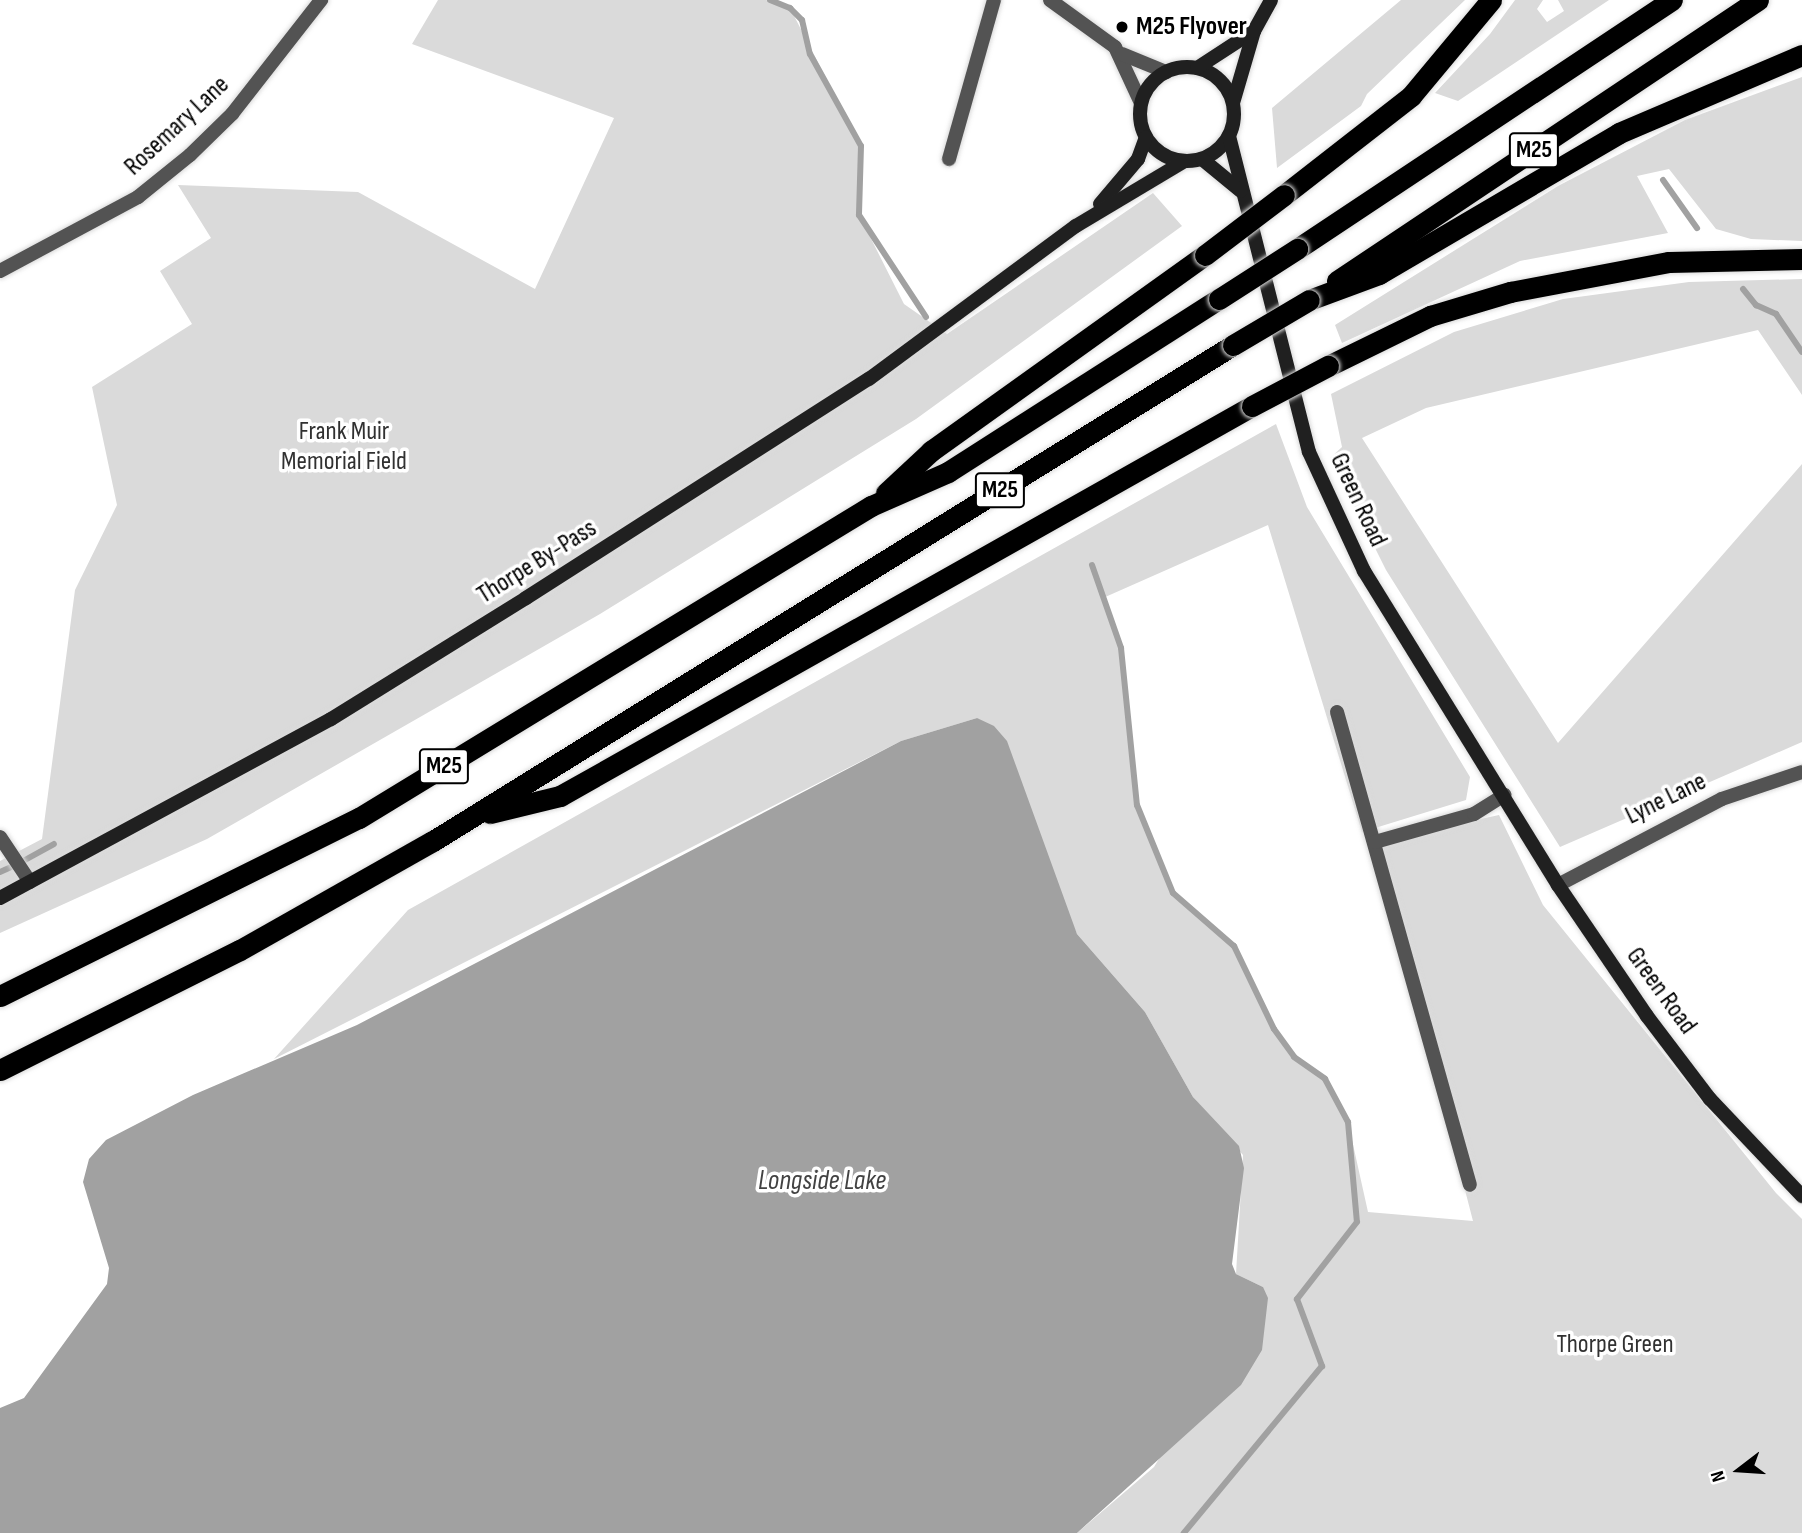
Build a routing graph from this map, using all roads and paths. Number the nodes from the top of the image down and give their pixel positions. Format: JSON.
{"nodes":[{"id":1,"x":321,"y":0,"type":"edge"},
{"id":2,"x":994,"y":0,"type":"edge"},
{"id":3,"x":1050,"y":0,"type":"edge"},
{"id":4,"x":1270,"y":0,"type":"edge"},
{"id":5,"x":1491,"y":0,"type":"edge"},
{"id":6,"x":1672,"y":0,"type":"edge"},
{"id":7,"x":1758,"y":0,"type":"edge"},
{"id":8,"x":1254,"y":31,"type":"junction"},
{"id":9,"x":1122,"y":54,"type":"junction"},
{"id":10,"x":1802,"y":55,"type":"edge"},
{"id":11,"x":1197,"y":68,"type":"junction"},
{"id":12,"x":1166,"y":72,"type":"junction"},
{"id":13,"x":1141,"y":103,"type":"junction"},
{"id":14,"x":1233,"y":104,"type":"junction"},
{"id":15,"x":1230,"y":136,"type":"junction"},
{"id":16,"x":1146,"y":137,"type":"junction"},
{"id":17,"x":949,"y":159,"type":"dead end"},
{"id":18,"x":1202,"y":159,"type":"junction"},
{"id":19,"x":1183,"y":162,"type":"junction"},
{"id":20,"x":1242,"y":192,"type":"junction"},
{"id":21,"x":1076,"y":226,"type":"junction"},
{"id":22,"x":1802,"y":259,"type":"edge"},
{"id":23,"x":0,"y":271,"type":"edge"},
{"id":24,"x":1309,"y":300,"type":"junction"},
{"id":25,"x":872,"y":506,"type":"junction"},
{"id":26,"x":1337,"y":712,"type":"dead end"},
{"id":27,"x":1802,"y":772,"type":"edge"},
{"id":28,"x":1504,"y":796,"type":"junction"},
{"id":29,"x":471,"y":817,"type":"junction"},
{"id":30,"x":0,"y":837,"type":"edge"},
{"id":31,"x":1375,"y":842,"type":"junction"},
{"id":32,"x":30,"y":882,"type":"junction"},
{"id":33,"x":1558,"y":885,"type":"junction"},
{"id":34,"x":0,"y":898,"type":"edge"},
{"id":35,"x":0,"y":996,"type":"edge"},
{"id":36,"x":0,"y":1070,"type":"edge"},
{"id":37,"x":1469,"y":1185,"type":"dead end"},
{"id":38,"x":1802,"y":1196,"type":"edge"}],
"edges":[{"from":1,"to":23,"type":"street","name":"Rosemary Lane"},
{"from":2,"to":17,"type":"street"},
{"from":3,"to":9,"type":"street"},
{"from":4,"to":8,"type":"main road"},
{"from":5,"to":25,"type":"highway","bridge":true},
{"from":6,"to":25,"type":"highway","number":"M25","bridge":true},
{"from":7,"to":24,"type":"highway","number":"M25"},
{"from":8,"to":11,"type":"main road"},
{"from":8,"to":14,"type":"main road"},
{"from":9,"to":12,"type":"street"},
{"from":9,"to":13,"type":"street"},
{"from":10,"to":24,"type":"highway"},
{"from":11,"to":12,"type":"main road"},
{"from":11,"to":14,"type":"main road"},
{"from":12,"to":13,"type":"main road"},
{"from":13,"to":16,"type":"main road"},
{"from":14,"to":15,"type":"main road"},
{"from":15,"to":18,"type":"main road"},
{"from":15,"to":20,"type":"main road","name":"Green Road"},
{"from":16,"to":19,"type":"main road"},
{"from":16,"to":21,"type":"main road","name":"Thorpe By-Pass"},
{"from":18,"to":19,"type":"main road"},
{"from":18,"to":20,"type":"main road"},
{"from":19,"to":21,"type":"main road","name":"Thorpe By-Pass"},
{"from":20,"to":28,"type":"main road","name":"Green Road"},
{"from":21,"to":32,"type":"main road","name":"Thorpe By-Pass"},
{"from":22,"to":29,"type":"highway","bridge":true},
{"from":24,"to":29,"type":"highway","number":"M25","bridge":true},
{"from":25,"to":35,"type":"highway","number":"M25"},
{"from":26,"to":31,"type":"street"},
{"from":27,"to":33,"type":"street","name":"Lyne Lane"},
{"from":28,"to":31,"type":"street"},
{"from":28,"to":33,"type":"main road","name":"Green Road"},
{"from":29,"to":36,"type":"highway","number":"M25"},
{"from":30,"to":32,"type":"street"},
{"from":31,"to":37,"type":"street"},
{"from":32,"to":34,"type":"main road","name":"Thorpe By-Pass"},
{"from":33,"to":38,"type":"main road","name":"Green Road"}]}
